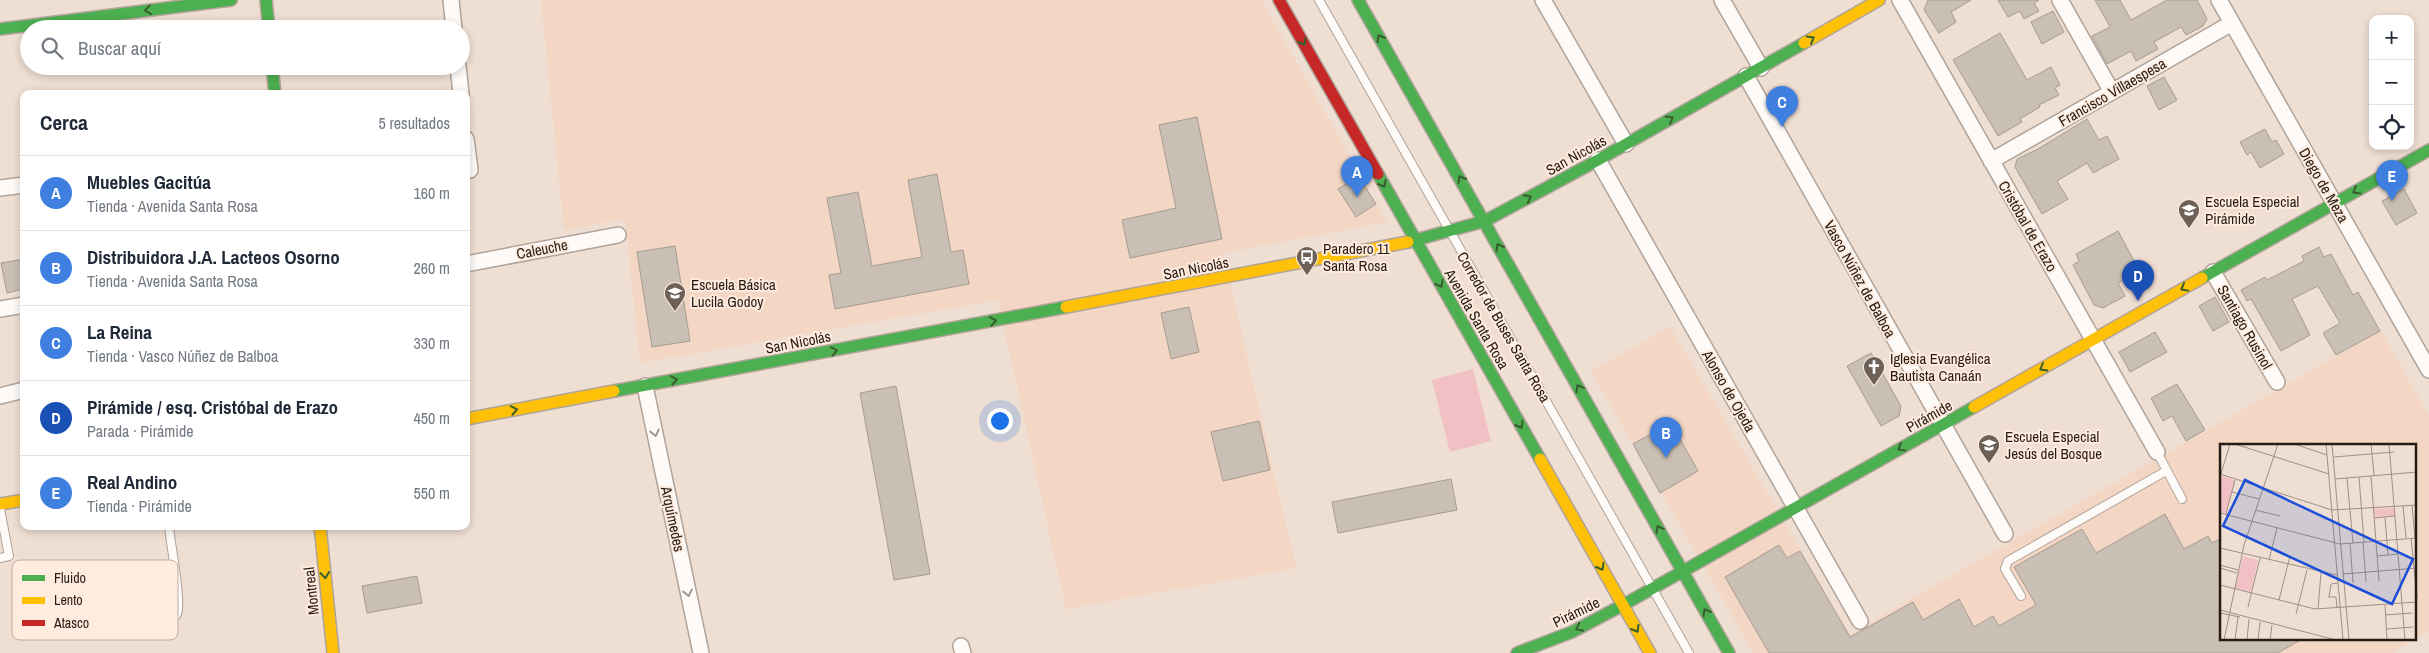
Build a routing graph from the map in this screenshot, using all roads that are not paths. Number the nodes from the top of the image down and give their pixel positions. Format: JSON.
{"nodes":[{"id":1,"x":231,"y":0,"type":"edge"},
{"id":2,"x":266,"y":0,"type":"edge"},
{"id":3,"x":450,"y":0,"type":"edge"},
{"id":4,"x":1279,"y":0,"type":"edge"},
{"id":5,"x":1319,"y":0,"type":"edge"},
{"id":6,"x":1358,"y":0,"type":"edge"},
{"id":7,"x":1543,"y":0,"type":"edge"},
{"id":8,"x":1722,"y":0,"type":"edge"},
{"id":9,"x":1880,"y":0,"type":"edge"},
{"id":10,"x":1900,"y":0,"type":"edge"},
{"id":11,"x":2060,"y":0,"type":"edge"},
{"id":12,"x":2219,"y":0,"type":"edge"},
{"id":13,"x":66,"y":20,"type":"edge"},
{"id":14,"x":268,"y":20,"type":"edge"},
{"id":15,"x":453,"y":20,"type":"edge"},
{"id":16,"x":2232,"y":23,"type":"junction"},
{"id":17,"x":20,"y":26,"type":"edge"},
{"id":18,"x":0,"y":28,"type":"edge"},
{"id":19,"x":1761,"y":68,"type":"junction"},
{"id":20,"x":273,"y":75,"type":"edge"},
{"id":21,"x":459,"y":75,"type":"edge"},
{"id":22,"x":1746,"y":76,"type":"junction"},
{"id":23,"x":275,"y":90,"type":"edge"},
{"id":24,"x":461,"y":90,"type":"edge"},
{"id":25,"x":2112,"y":92,"type":"junction"},
{"id":26,"x":1626,"y":144,"type":"junction"},
{"id":27,"x":2429,"y":150,"type":"edge"},
{"id":28,"x":1598,"y":160,"type":"junction"},
{"id":29,"x":1991,"y":161,"type":"junction"},
{"id":30,"x":20,"y":185,"type":"edge"},
{"id":31,"x":0,"y":188,"type":"edge"},
{"id":32,"x":2334,"y":203,"type":"junction"},
{"id":33,"x":1485,"y":221,"type":"junction"},
{"id":34,"x":1450,"y":232,"type":"junction"},
{"id":35,"x":618,"y":235,"type":"dead end"},
{"id":36,"x":1416,"y":241,"type":"junction"},
{"id":37,"x":470,"y":263,"type":"edge"},
{"id":38,"x":2213,"y":272,"type":"junction"},
{"id":39,"x":20,"y":306,"type":"edge"},
{"id":40,"x":0,"y":309,"type":"edge"},
{"id":41,"x":2093,"y":340,"type":"junction"},
{"id":42,"x":2429,"y":370,"type":"edge"},
{"id":43,"x":2278,"y":382,"type":"dead end"},
{"id":44,"x":645,"y":386,"type":"junction"},
{"id":45,"x":20,"y":391,"type":"edge"},
{"id":46,"x":0,"y":396,"type":"edge"},
{"id":47,"x":470,"y":418,"type":"edge"},
{"id":48,"x":1943,"y":425,"type":"junction"},
{"id":49,"x":2157,"y":452,"type":"joint"},
{"id":50,"x":2166,"y":472,"type":"junction"},
{"id":51,"x":2182,"y":499,"type":"dead end"},
{"id":52,"x":20,"y":501,"type":"edge"},
{"id":53,"x":0,"y":504,"type":"edge"},
{"id":54,"x":1796,"y":508,"type":"junction"},
{"id":55,"x":0,"y":509,"type":"edge"},
{"id":56,"x":169,"y":530,"type":"edge"},
{"id":57,"x":320,"y":530,"type":"edge"},
{"id":58,"x":2005,"y":534,"type":"dead end"},
{"id":59,"x":0,"y":558,"type":"edge"},
{"id":60,"x":173,"y":560,"type":"edge"},
{"id":61,"x":1683,"y":572,"type":"junction"},
{"id":62,"x":1653,"y":588,"type":"junction"},
{"id":63,"x":2021,"y":596,"type":"dead end"},
{"id":64,"x":1623,"y":605,"type":"junction"},
{"id":65,"x":1860,"y":621,"type":"dead end"},
{"id":66,"x":333,"y":653,"type":"edge"},
{"id":67,"x":700,"y":653,"type":"edge"},
{"id":68,"x":1517,"y":653,"type":"edge"},
{"id":69,"x":1650,"y":653,"type":"edge"},
{"id":70,"x":1689,"y":653,"type":"edge"},
{"id":71,"x":1729,"y":653,"type":"edge"}],
"edges":[{"from":1,"to":13,"type":"street","one_way":true},
{"from":2,"to":14,"type":"street"},
{"from":3,"to":15,"type":"street"},
{"from":4,"to":36,"type":"street","name":"Avenida Santa Rosa","one_way":true},
{"from":5,"to":34,"type":"lane","name":"Corredor de Buses Santa Rosa"},
{"from":33,"to":6,"type":"street","one_way":true},
{"from":7,"to":26,"type":"street"},
{"from":8,"to":19,"type":"street"},
{"from":19,"to":9,"type":"street","name":"San Nicolás","one_way":true},
{"from":10,"to":29,"type":"street","name":"Cristóbal de Erazo"},
{"from":11,"to":25,"type":"street"},
{"from":12,"to":16,"type":"street","name":"Diego de Meza"},
{"from":16,"to":25,"type":"street","name":"Francisco Villaespesa"},
{"from":16,"to":32,"type":"street","name":"Diego de Meza"},
{"from":17,"to":18,"type":"street","one_way":true},
{"from":19,"to":22,"type":"street","name":"San Nicolás"},
{"from":20,"to":23,"type":"street"},
{"from":21,"to":24,"type":"street"},
{"from":26,"to":22,"type":"street","name":"San Nicolás","one_way":true},
{"from":22,"to":48,"type":"street","name":"Vasco Núñez de Balboa"},
{"from":25,"to":29,"type":"street","name":"Francisco Villaespesa"},
{"from":26,"to":28,"type":"street","name":"San Nicolás"},
{"from":27,"to":32,"type":"street","name":"Pirámide","one_way":true},
{"from":33,"to":28,"type":"street","name":"San Nicolás","one_way":true},
{"from":28,"to":54,"type":"street","name":"Alonso de Ojeda"},
{"from":29,"to":41,"type":"street","name":"Cristóbal de Erazo"},
{"from":30,"to":31,"type":"street"},
{"from":32,"to":38,"type":"street","name":"Pirámide"},
{"from":32,"to":42,"type":"street","name":"Diego de Meza"},
{"from":33,"to":34,"type":"street","name":"San Nicolás"},
{"from":61,"to":33,"type":"street","one_way":true},
{"from":34,"to":36,"type":"street","name":"San Nicolás"},
{"from":34,"to":62,"type":"lane","name":"Corredor de Buses Santa Rosa"},
{"from":35,"to":37,"type":"street","name":"Caleuche"},
{"from":44,"to":36,"type":"street","name":"San Nicolás","one_way":true},
{"from":36,"to":64,"type":"street","name":"Avenida Santa Rosa","one_way":true},
{"from":38,"to":41,"type":"street","name":"Pirámide","one_way":true},
{"from":38,"to":43,"type":"street","name":"Santiago Rusinol"},
{"from":39,"to":40,"type":"street"},
{"from":41,"to":48,"type":"street","name":"Pirámide","one_way":true},
{"from":41,"to":49,"type":"street","name":"Cristóbal de Erazo"},
{"from":47,"to":44,"type":"street","name":"San Nicolás","one_way":true},
{"from":44,"to":67,"type":"street","name":"Arquímedes","one_way":true},
{"from":45,"to":46,"type":"street"},
{"from":48,"to":54,"type":"street","name":"Pirámide","one_way":true},
{"from":48,"to":58,"type":"street","name":"Vasco Núñez de Balboa"},
{"from":49,"to":50,"type":"lane"},
{"from":50,"to":51,"type":"lane"},
{"from":50,"to":63,"type":"lane"},
{"from":52,"to":53,"type":"street"},
{"from":54,"to":61,"type":"street","name":"Pirámide"},
{"from":54,"to":65,"type":"street","name":"Alonso de Ojeda"},
{"from":55,"to":59,"type":"lane"},
{"from":56,"to":60,"type":"lane"},
{"from":57,"to":66,"type":"street","name":"Montreal","one_way":true},
{"from":61,"to":62,"type":"street","name":"Pirámide"},
{"from":71,"to":61,"type":"street","one_way":true},
{"from":62,"to":64,"type":"street","name":"Pirámide"},
{"from":62,"to":70,"type":"lane","name":"Corredor de Buses Santa Rosa"},
{"from":64,"to":68,"type":"street","name":"Pirámide","one_way":true},
{"from":64,"to":69,"type":"street","name":"Avenida Santa Rosa","one_way":true}]}
